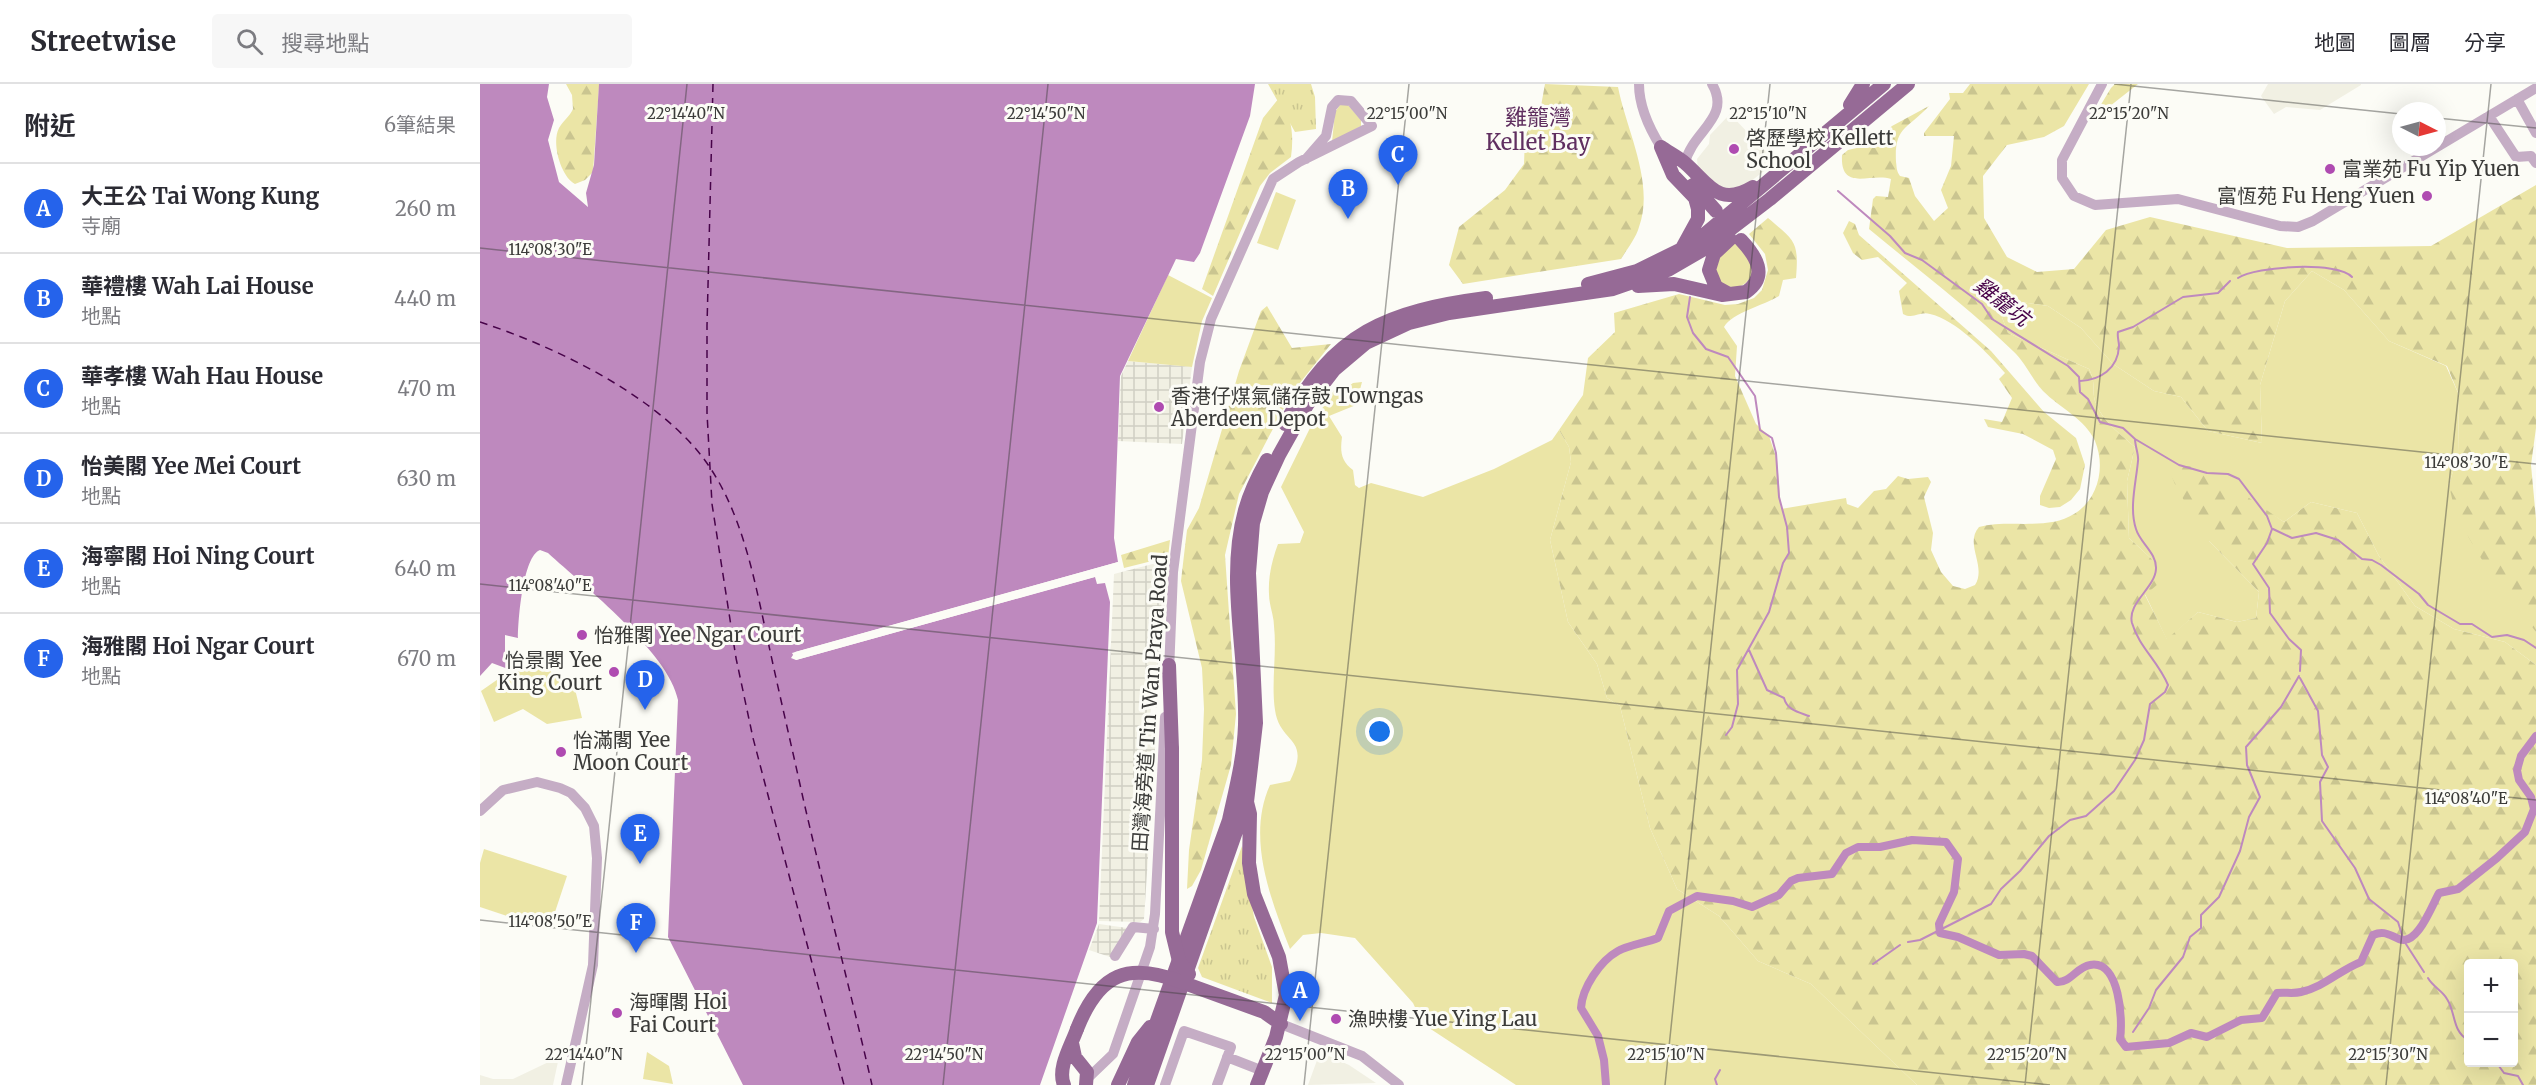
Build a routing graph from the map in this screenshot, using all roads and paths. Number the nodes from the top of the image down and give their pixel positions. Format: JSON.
{"nodes":[{"id":1,"x":1639,"y":84,"type":"edge"},
{"id":2,"x":1712,"y":84,"type":"edge"},
{"id":3,"x":1863,"y":84,"type":"edge"},
{"id":4,"x":1908,"y":84,"type":"edge"},
{"id":5,"x":2102,"y":87,"type":"edge"},
{"id":6,"x":2536,"y":87,"type":"edge"},
{"id":7,"x":1882,"y":89,"type":"edge"},
{"id":8,"x":2517,"y":99,"type":"junction"},
{"id":9,"x":2489,"y":116,"type":"junction"},
{"id":10,"x":1842,"y":117,"type":"junction"},
{"id":11,"x":2536,"y":133,"type":"edge"},
{"id":12,"x":2446,"y":142,"type":"edge"},
{"id":13,"x":1660,"y":147,"type":"junction"},
{"id":14,"x":2422,"y":156,"type":"edge"},
{"id":15,"x":2534,"y":156,"type":"edge"},
{"id":16,"x":1306,"y":159,"type":"junction"},
{"id":17,"x":1685,"y":163,"type":"junction"},
{"id":18,"x":1768,"y":181,"type":"junction"},
{"id":19,"x":1770,"y":199,"type":"junction"},
{"id":20,"x":1716,"y":211,"type":"dead end"},
{"id":21,"x":1742,"y":240,"type":"dead end"},
{"id":22,"x":1681,"y":250,"type":"junction"},
{"id":23,"x":1627,"y":286,"type":"junction"},
{"id":24,"x":1735,"y":294,"type":"junction"},
{"id":25,"x":1169,"y":665,"type":"junction"},
{"id":26,"x":1247,"y":802,"type":"junction"},
{"id":27,"x":480,"y":811,"type":"edge"},
{"id":28,"x":1154,"y":929,"type":"junction"},
{"id":29,"x":1115,"y":956,"type":"dead end"},
{"id":30,"x":1204,"y":990,"type":"junction"},
{"id":31,"x":1156,"y":1019,"type":"junction"},
{"id":32,"x":1281,"y":1024,"type":"junction"},
{"id":33,"x":1072,"y":1043,"type":"junction"},
{"id":34,"x":1229,"y":1052,"type":"junction"},
{"id":35,"x":1263,"y":1071,"type":"junction"},
{"id":36,"x":1088,"y":1073,"type":"edge"},
{"id":37,"x":1062,"y":1079,"type":"edge"},
{"id":38,"x":566,"y":1085,"type":"edge"},
{"id":39,"x":1118,"y":1085,"type":"edge"},
{"id":40,"x":1134,"y":1085,"type":"edge"},
{"id":41,"x":1147,"y":1085,"type":"edge"},
{"id":42,"x":1165,"y":1085,"type":"edge"},
{"id":43,"x":1217,"y":1085,"type":"edge"},
{"id":44,"x":1257,"y":1085,"type":"edge"},
{"id":45,"x":1399,"y":1085,"type":"edge"}],
"edges":[{"from":1,"to":13,"type":"street"},
{"from":2,"to":17,"type":"street"},
{"from":3,"to":10,"type":"main road"},
{"from":4,"to":7,"type":"main road"},
{"from":5,"to":14,"type":"street"},
{"from":6,"to":8,"type":"street"},
{"from":7,"to":10,"type":"main road"},
{"from":7,"to":19,"type":"main road"},
{"from":8,"to":9,"type":"street"},
{"from":8,"to":11,"type":"street"},
{"from":9,"to":12,"type":"street"},
{"from":9,"to":15,"type":"street"},
{"from":10,"to":18,"type":"main road"},
{"from":13,"to":17,"type":"main road"},
{"from":13,"to":20,"type":"main road"},
{"from":13,"to":22,"type":"main road"},
{"from":16,"to":16,"type":"street","name":"田灣海旁道 Tin Wan Praya Road"},
{"from":16,"to":25,"type":"street","name":"田灣海旁道 Tin Wan Praya Road"},
{"from":17,"to":18,"type":"main road"},
{"from":18,"to":22,"type":"main road"},
{"from":19,"to":23,"type":"main road"},
{"from":19,"to":24,"type":"main road"},
{"from":21,"to":24,"type":"main road"},
{"from":22,"to":31,"type":"main road"},
{"from":23,"to":24,"type":"main road"},
{"from":23,"to":26,"type":"main road"},
{"from":25,"to":28,"type":"street","name":"田灣海旁道 Tin Wan Praya Road"},
{"from":25,"to":30,"type":"main road","bridge":true},
{"from":26,"to":32,"type":"main road"},
{"from":26,"to":41,"type":"main road"},
{"from":27,"to":38,"type":"street"},
{"from":28,"to":29,"type":"street"},
{"from":28,"to":36,"type":"street","name":"田灣海旁道 Tin Wan Praya Road"},
{"from":30,"to":32,"type":"main road"},
{"from":30,"to":33,"type":"main road","bridge":true},
{"from":31,"to":39,"type":"main road"},
{"from":31,"to":40,"type":"main road"},
{"from":32,"to":35,"type":"main road"},
{"from":32,"to":45,"type":"street"},
{"from":33,"to":36,"type":"main road"},
{"from":33,"to":37,"type":"main road"},
{"from":34,"to":35,"type":"street"},
{"from":34,"to":42,"type":"street"},
{"from":34,"to":43,"type":"street"},
{"from":35,"to":44,"type":"main road"},
{"from":36,"to":37,"type":"main road"}]}
